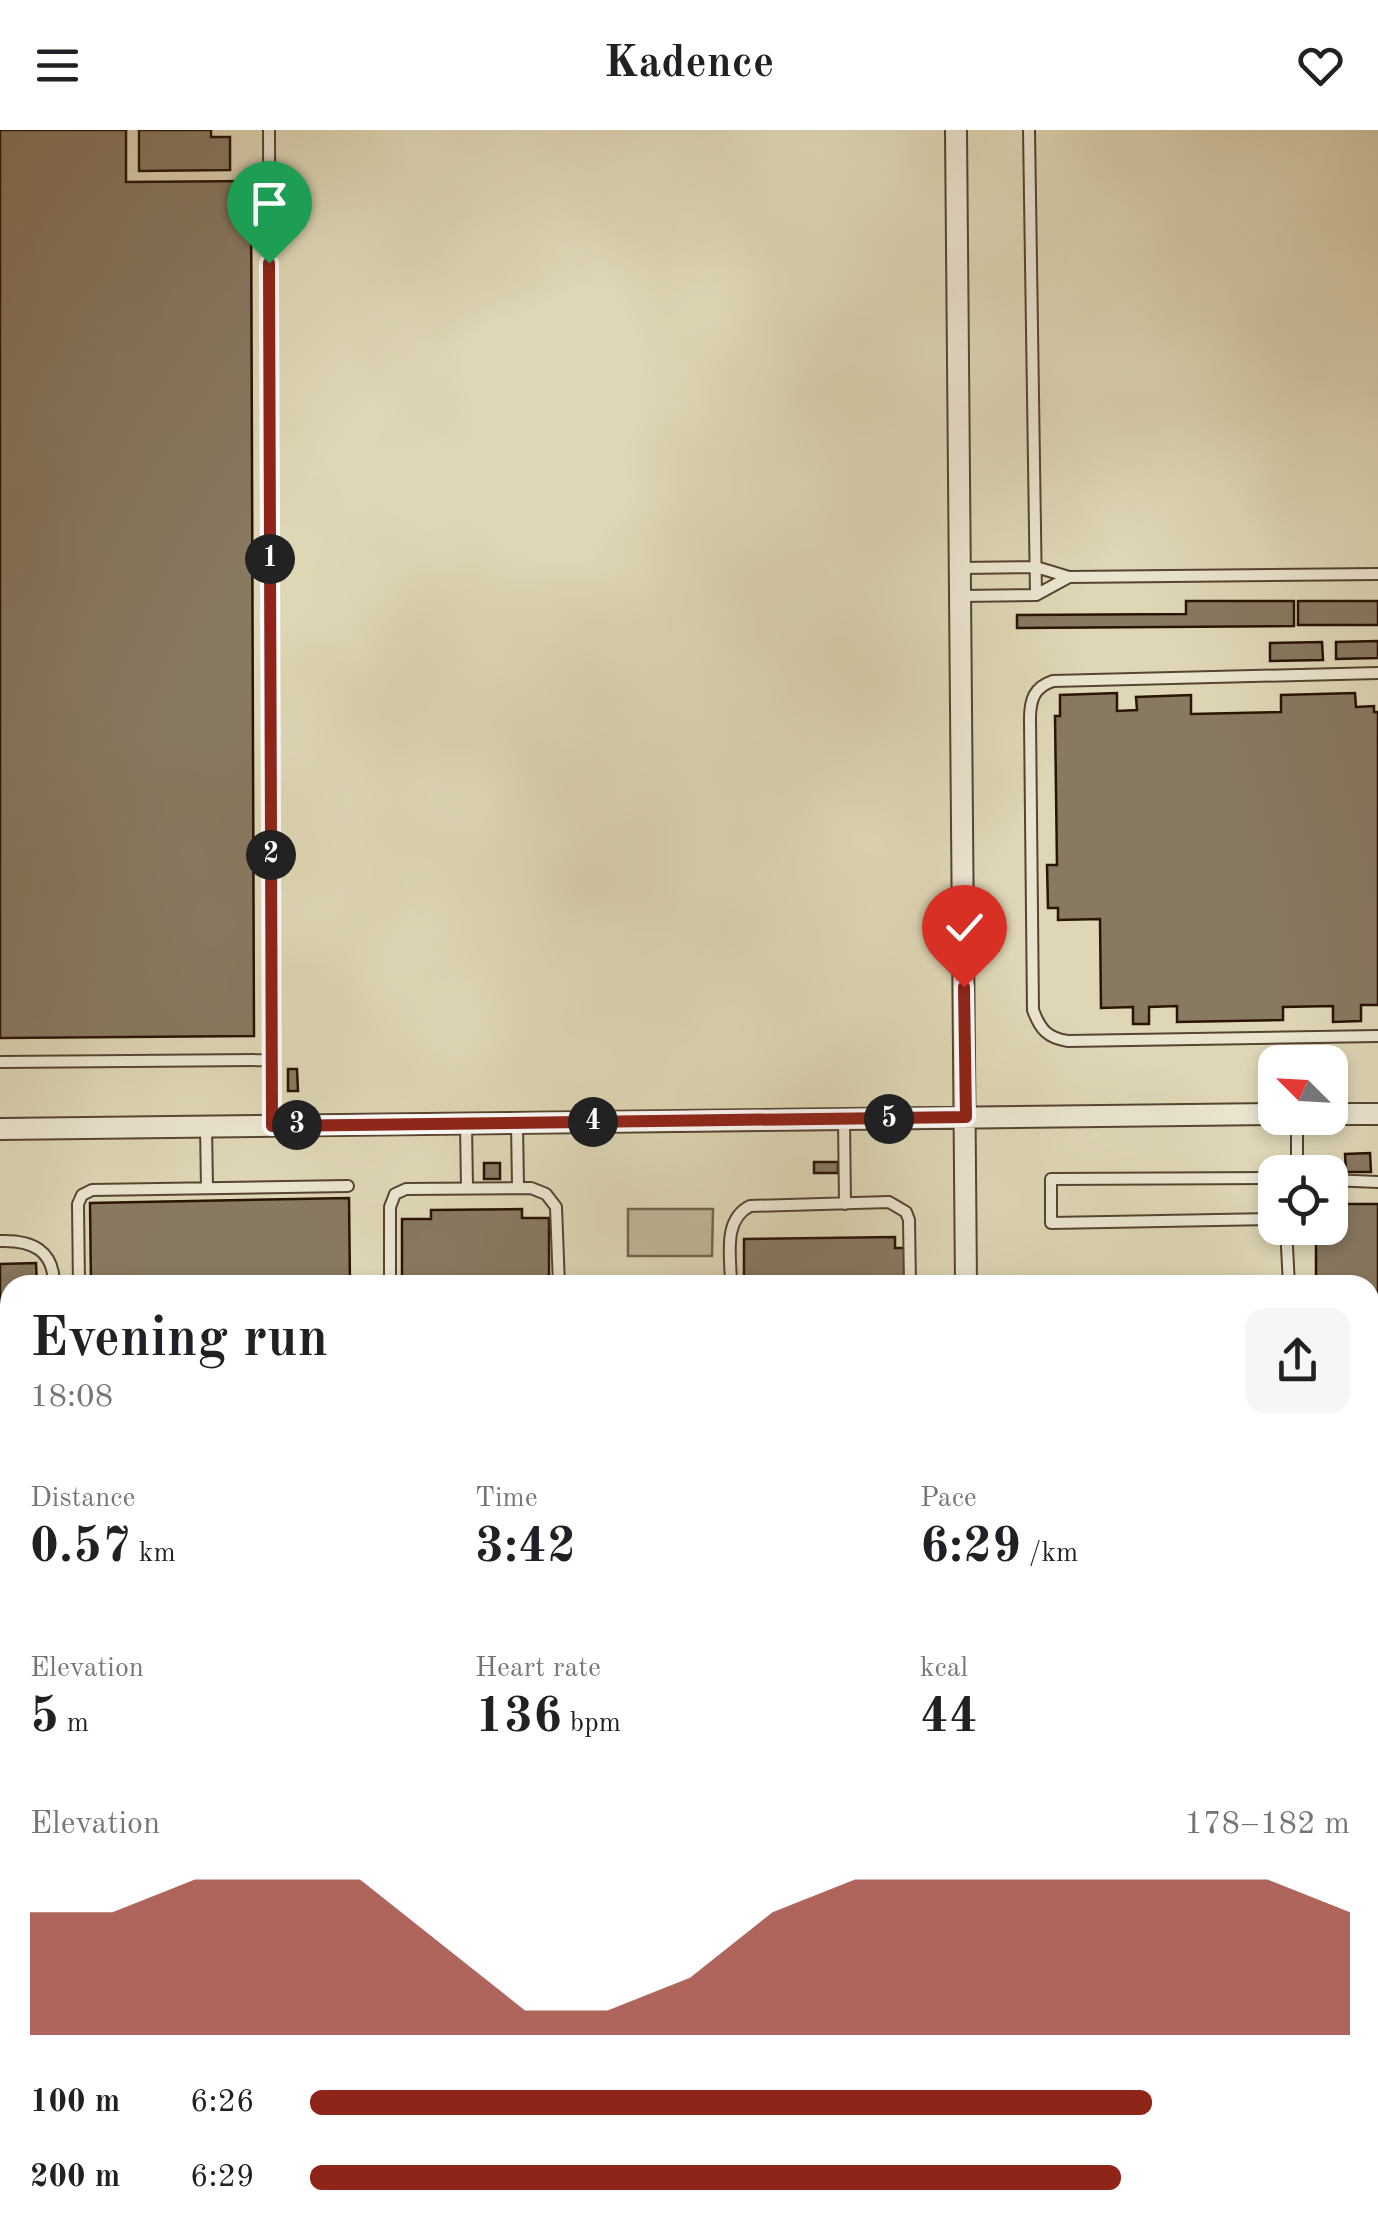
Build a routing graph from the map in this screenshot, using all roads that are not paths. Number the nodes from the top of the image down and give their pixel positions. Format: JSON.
{"nodes":[{"id":1,"x":269,"y":130,"type":"edge"},
{"id":2,"x":956,"y":130,"type":"edge"},
{"id":3,"x":1029,"y":130,"type":"edge"},
{"id":4,"x":1036,"y":567,"type":"junction"},
{"id":5,"x":960,"y":568,"type":"junction"},
{"id":6,"x":1378,"y":574,"type":"edge"},
{"id":7,"x":1069,"y":578,"type":"junction"},
{"id":8,"x":1036,"y":595,"type":"junction"},
{"id":9,"x":960,"y":596,"type":"junction"},
{"id":10,"x":1378,"y":673,"type":"edge"},
{"id":11,"x":1378,"y":1036,"type":"edge"},
{"id":12,"x":272,"y":1060,"type":"junction"},
{"id":13,"x":0,"y":1062,"type":"edge"},
{"id":14,"x":1258,"y":1114,"type":"edge"},
{"id":15,"x":1348,"y":1114,"type":"edge"},
{"id":16,"x":1378,"y":1114,"type":"edge"},
{"id":17,"x":966,"y":1117,"type":"junction"},
{"id":18,"x":844,"y":1119,"type":"junction"},
{"id":19,"x":466,"y":1123,"type":"junction"},
{"id":20,"x":517,"y":1123,"type":"junction"},
{"id":21,"x":206,"y":1126,"type":"junction"},
{"id":22,"x":272,"y":1126,"type":"junction"},
{"id":23,"x":0,"y":1128,"type":"edge"},
{"id":24,"x":1258,"y":1178,"type":"edge"},
{"id":25,"x":1348,"y":1181,"type":"edge"},
{"id":26,"x":1378,"y":1182,"type":"edge"},
{"id":27,"x":348,"y":1186,"type":"dead end"},
{"id":28,"x":207,"y":1188,"type":"junction"},
{"id":29,"x":466,"y":1188,"type":"junction"},
{"id":30,"x":518,"y":1188,"type":"junction"},
{"id":31,"x":844,"y":1204,"type":"junction"},
{"id":32,"x":1258,"y":1219,"type":"edge"},
{"id":33,"x":0,"y":1240,"type":"edge"},
{"id":34,"x":1287,"y":1245,"type":"edge"},
{"id":35,"x":53,"y":1275,"type":"edge"},
{"id":36,"x":79,"y":1275,"type":"edge"},
{"id":37,"x":390,"y":1275,"type":"edge"},
{"id":38,"x":559,"y":1275,"type":"edge"},
{"id":39,"x":731,"y":1275,"type":"edge"},
{"id":40,"x":910,"y":1275,"type":"edge"},
{"id":41,"x":966,"y":1275,"type":"edge"},
{"id":42,"x":1288,"y":1275,"type":"edge"}],
"edges":[{"from":1,"to":12,"type":"lane"},
{"from":2,"to":5,"type":"street"},
{"from":3,"to":4,"type":"lane"},
{"from":4,"to":5,"type":"lane"},
{"from":4,"to":7,"type":"lane"},
{"from":4,"to":8,"type":"lane"},
{"from":5,"to":9,"type":"street"},
{"from":6,"to":7,"type":"lane"},
{"from":7,"to":8,"type":"lane"},
{"from":8,"to":9,"type":"lane"},
{"from":9,"to":17,"type":"street"},
{"from":10,"to":11,"type":"lane"},
{"from":12,"to":13,"type":"lane"},
{"from":12,"to":22,"type":"lane"},
{"from":14,"to":17,"type":"street"},
{"from":15,"to":16,"type":"street"},
{"from":17,"to":18,"type":"street"},
{"from":17,"to":41,"type":"street"},
{"from":18,"to":20,"type":"street"},
{"from":18,"to":31,"type":"lane"},
{"from":19,"to":20,"type":"street"},
{"from":19,"to":22,"type":"street"},
{"from":19,"to":29,"type":"lane"},
{"from":20,"to":30,"type":"lane"},
{"from":21,"to":22,"type":"street"},
{"from":21,"to":23,"type":"street"},
{"from":21,"to":28,"type":"lane"},
{"from":24,"to":32,"type":"lane"},
{"from":25,"to":26,"type":"lane"},
{"from":27,"to":28,"type":"lane"},
{"from":28,"to":36,"type":"lane"},
{"from":29,"to":30,"type":"lane"},
{"from":29,"to":37,"type":"lane"},
{"from":30,"to":38,"type":"lane"},
{"from":31,"to":39,"type":"lane"},
{"from":31,"to":40,"type":"lane"},
{"from":33,"to":35,"type":"lane"},
{"from":34,"to":42,"type":"lane"}]}
